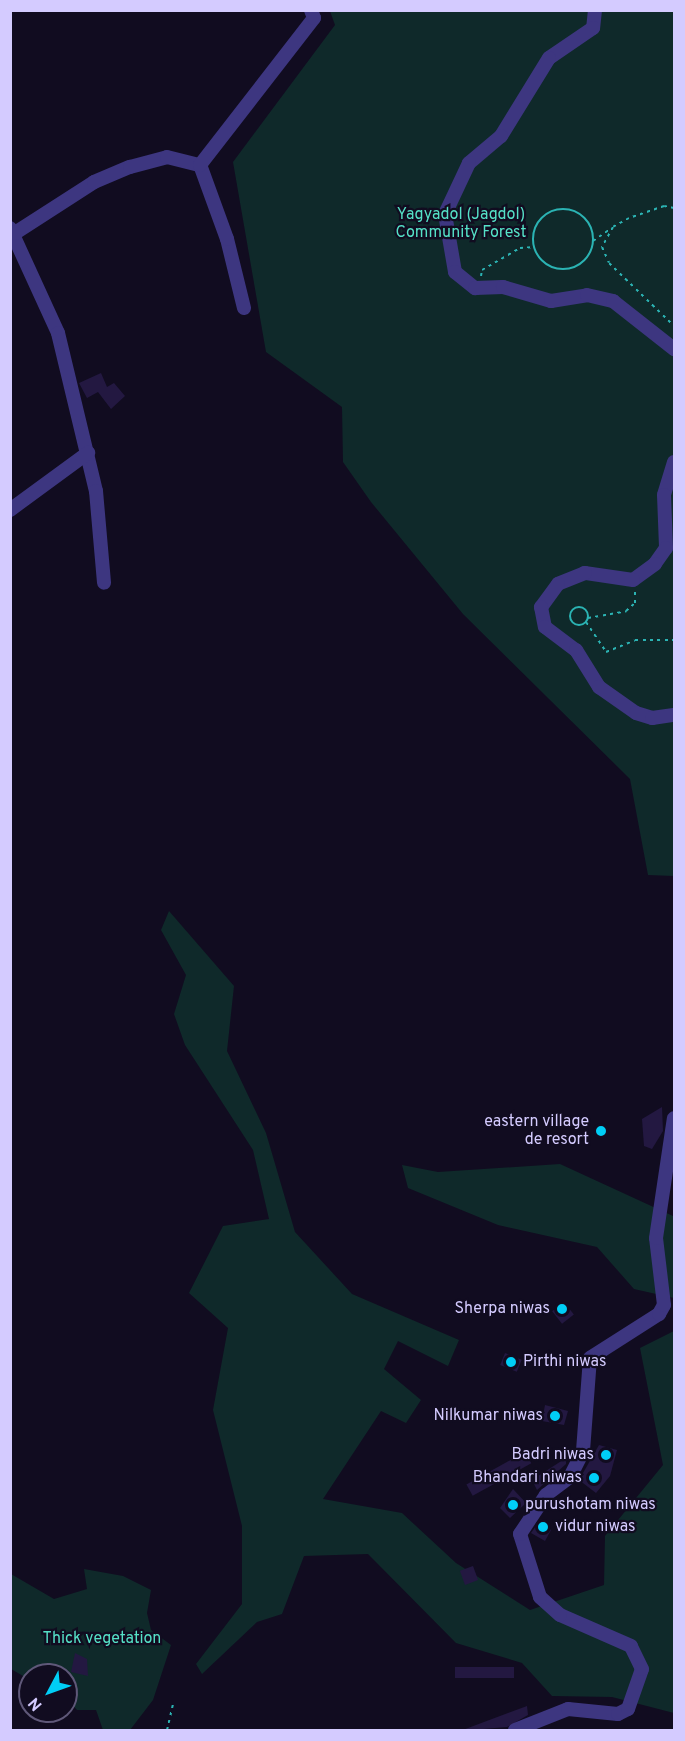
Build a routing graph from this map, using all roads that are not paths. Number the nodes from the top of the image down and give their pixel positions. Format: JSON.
{"nodes":[{"id":1,"x":312,"y":10,"type":"edge"},
{"id":2,"x":595,"y":10,"type":"edge"},
{"id":3,"x":200,"y":165,"type":"junction"},
{"id":4,"x":13,"y":231,"type":"edge"},
{"id":5,"x":244,"y":308,"type":"dead end"},
{"id":6,"x":675,"y":350,"type":"edge"},
{"id":7,"x":87,"y":453,"type":"junction"},
{"id":8,"x":675,"y":462,"type":"edge"},
{"id":9,"x":10,"y":510,"type":"edge"},
{"id":10,"x":104,"y":583,"type":"dead end"},
{"id":11,"x":675,"y":715,"type":"edge"},
{"id":12,"x":675,"y":1118,"type":"edge"},
{"id":13,"x":515,"y":1731,"type":"edge"}],
"edges":[{"from":1,"to":3,"type":"street"},
{"from":2,"to":6,"type":"street"},
{"from":3,"to":4,"type":"street"},
{"from":3,"to":5,"type":"street"},
{"from":4,"to":7,"type":"street"},
{"from":7,"to":9,"type":"street"},
{"from":7,"to":10,"type":"street"},
{"from":8,"to":11,"type":"street"},
{"from":12,"to":13,"type":"street"}]}
